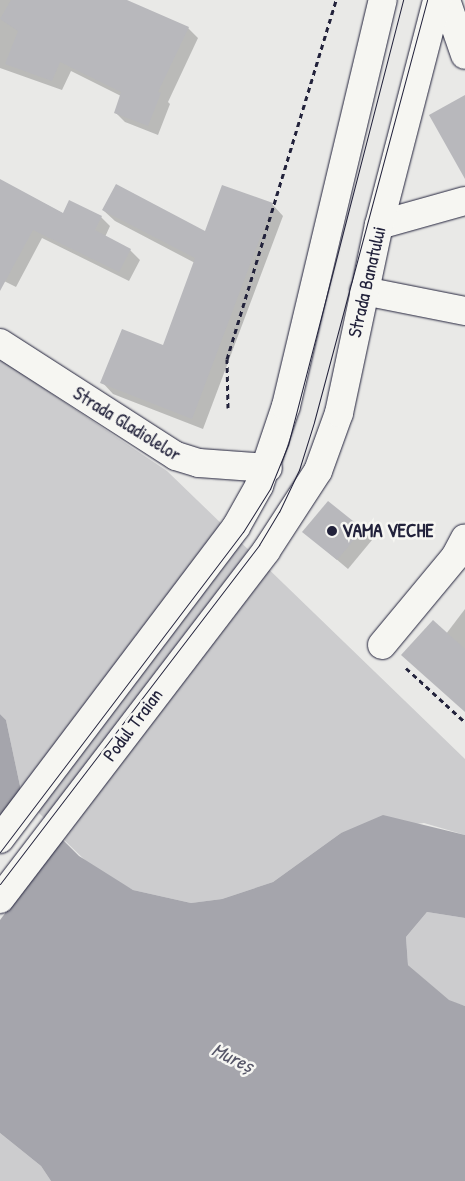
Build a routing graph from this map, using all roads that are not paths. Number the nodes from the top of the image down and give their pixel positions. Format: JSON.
{"nodes":[{"id":1,"x":383,"y":0,"type":"edge"},
{"id":2,"x":438,"y":0,"type":"edge"},
{"id":3,"x":446,"y":0,"type":"edge"},
{"id":4,"x":465,"y":55,"type":"edge"},
{"id":5,"x":465,"y":201,"type":"edge"},
{"id":6,"x":379,"y":225,"type":"junction"},
{"id":7,"x":364,"y":291,"type":"junction"},
{"id":8,"x":465,"y":311,"type":"edge"},
{"id":9,"x":0,"y":343,"type":"edge"},
{"id":10,"x":268,"y":468,"type":"junction"},
{"id":11,"x":465,"y":538,"type":"edge"},
{"id":12,"x":266,"y":550,"type":"joint"},
{"id":13,"x":382,"y":645,"type":"road end"},
{"id":14,"x":0,"y":839,"type":"edge"},
{"id":15,"x":0,"y":899,"type":"edge"}],
"edges":[{"from":1,"to":10,"type":"main road"},
{"from":2,"to":6,"type":"main road","name":"Strada Banatului"},
{"from":3,"to":4,"type":"main road"},
{"from":5,"to":6,"type":"main road"},
{"from":6,"to":7,"type":"main road","name":"Strada Banatului"},
{"from":7,"to":8,"type":"main road"},
{"from":7,"to":12,"type":"main road","name":"Strada Banatului"},
{"from":9,"to":10,"type":"main road","name":"Strada Gladiolelor"},
{"from":10,"to":14,"type":"main road","name":"Podul Traian"},
{"from":11,"to":13,"type":"main road"},
{"from":12,"to":15,"type":"main road","name":"Podul Traian"}]}
